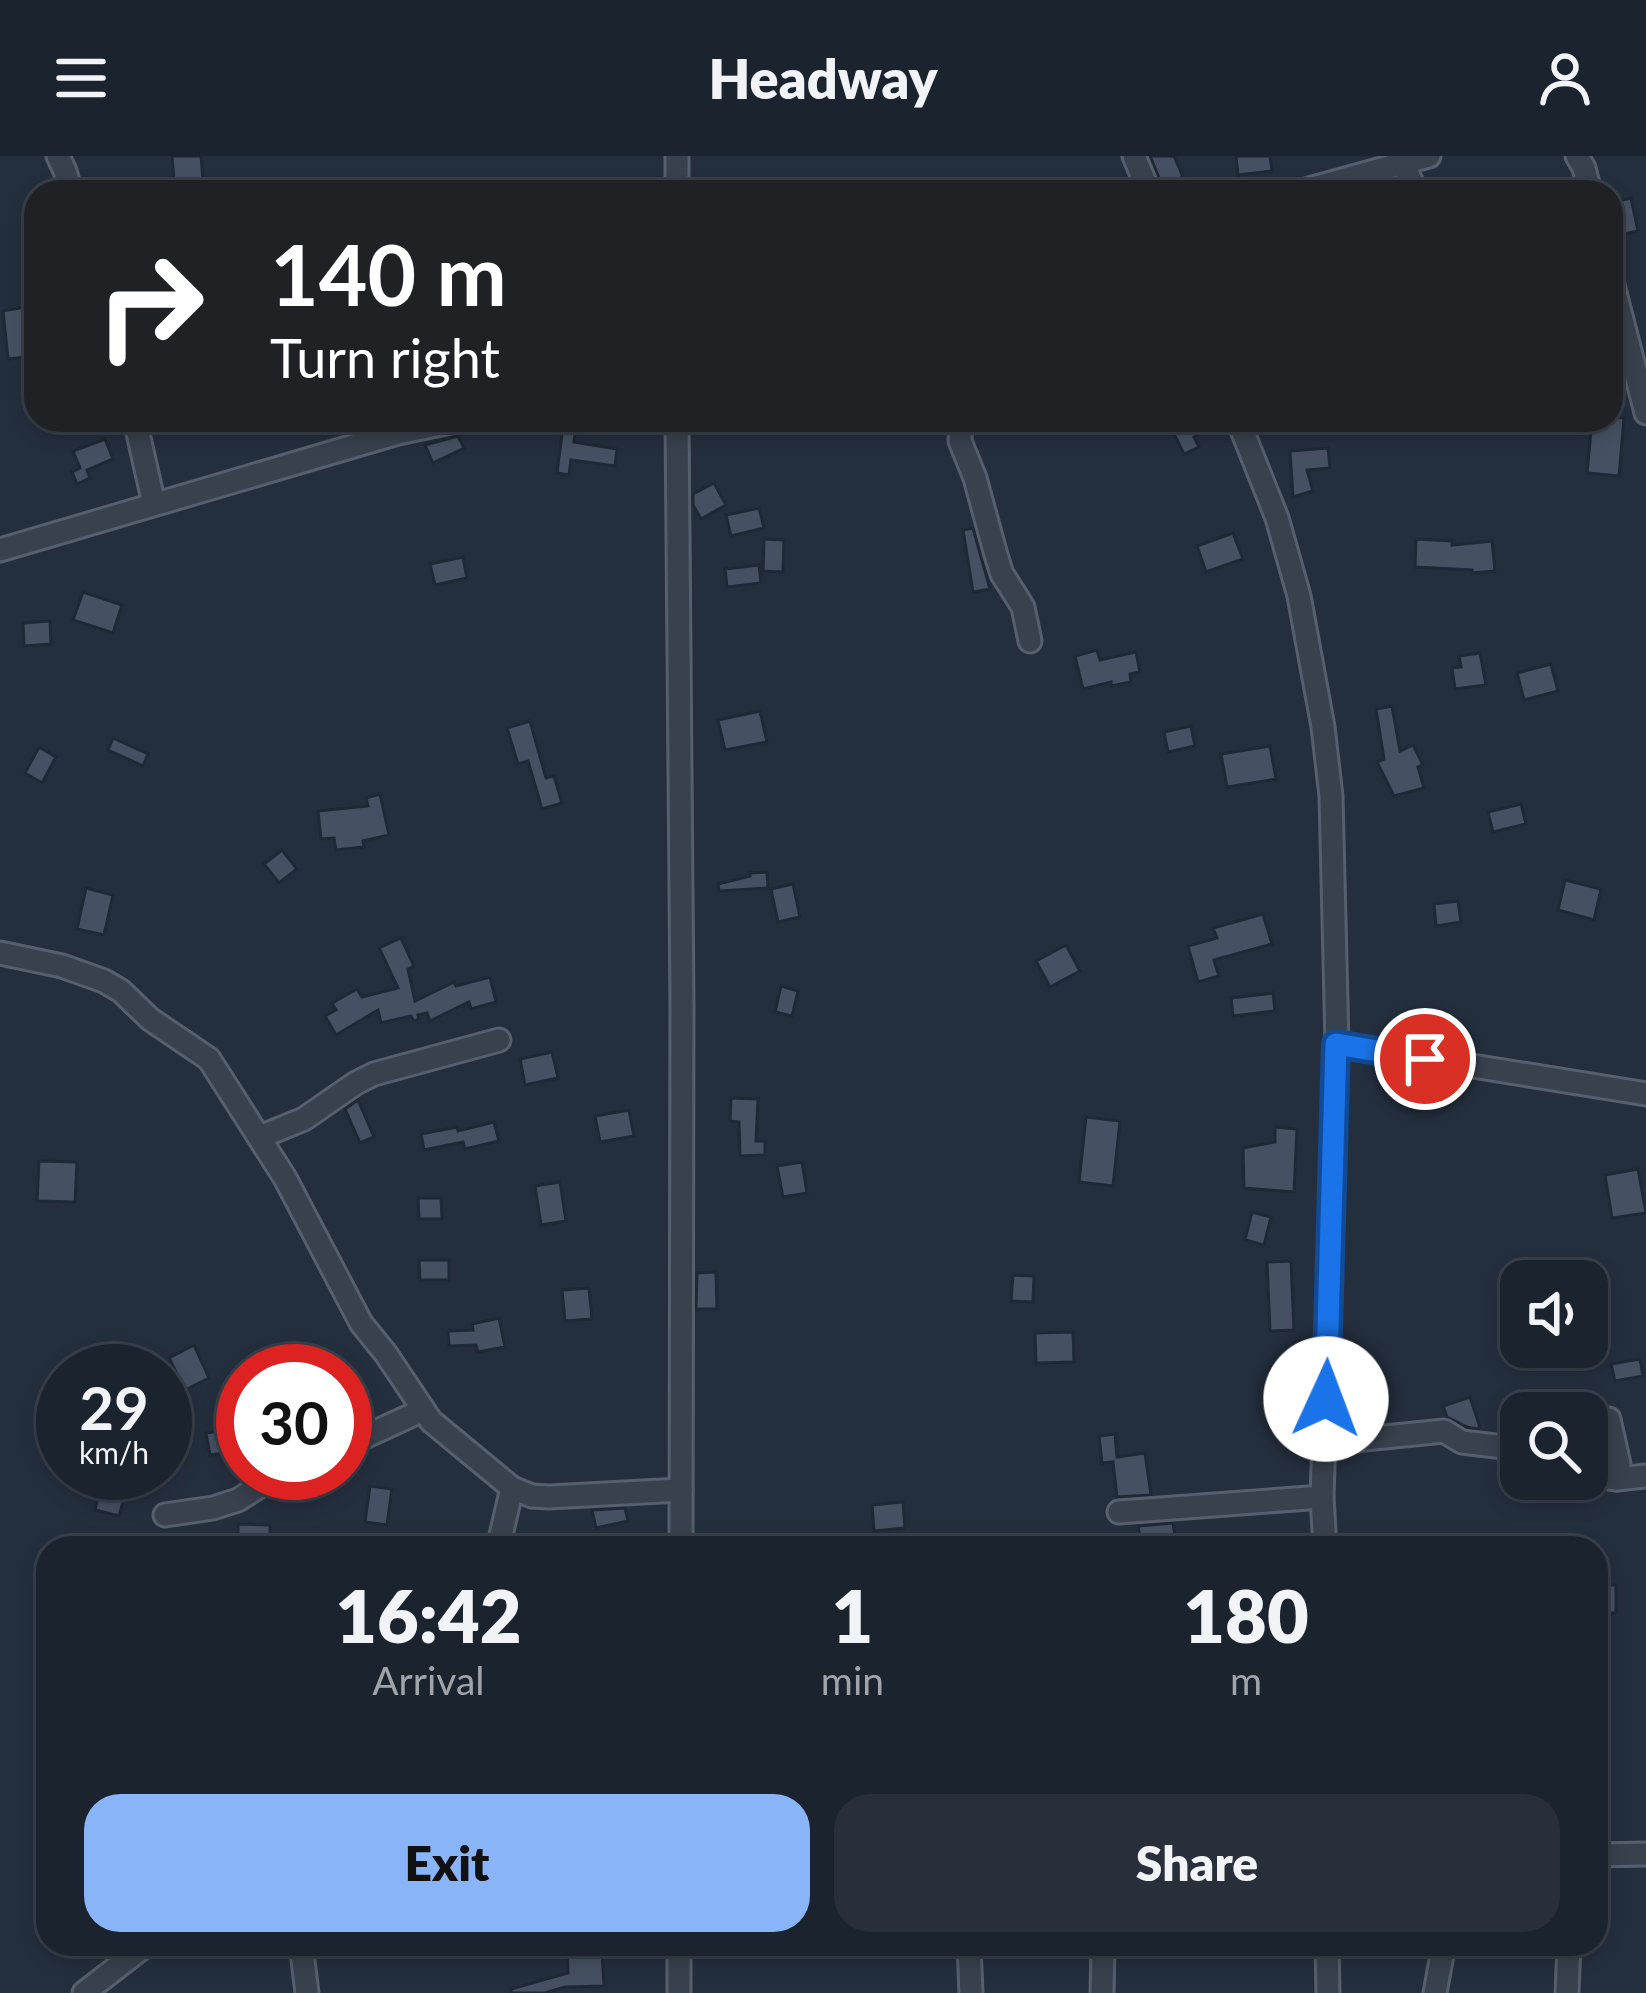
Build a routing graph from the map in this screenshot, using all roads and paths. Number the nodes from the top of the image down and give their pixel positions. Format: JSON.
{"nodes":[{"id":1,"x":1429,"y":156,"type":"edge"},
{"id":2,"x":1402,"y":163,"type":"junction"},
{"id":3,"x":1354,"y":180,"type":"edge"},
{"id":4,"x":1410,"y":180,"type":"edge"},
{"id":5,"x":1623,"y":315,"type":"edge"},
{"id":6,"x":1639,"y":365,"type":"edge"},
{"id":7,"x":1646,"y":413,"type":"edge"},
{"id":8,"x":138,"y":432,"type":"edge"},
{"id":9,"x":403,"y":432,"type":"edge"},
{"id":10,"x":676,"y":432,"type":"edge"},
{"id":11,"x":960,"y":432,"type":"edge"},
{"id":12,"x":1242,"y":432,"type":"edge"},
{"id":13,"x":154,"y":504,"type":"junction"},
{"id":14,"x":0,"y":550,"type":"edge"},
{"id":15,"x":1030,"y":641,"type":"dead end"},
{"id":16,"x":0,"y":953,"type":"edge"},
{"id":17,"x":499,"y":1040,"type":"dead end"},
{"id":18,"x":1336,"y":1044,"type":"junction"},
{"id":19,"x":1646,"y":1094,"type":"edge"},
{"id":20,"x":260,"y":1137,"type":"junction"},
{"id":21,"x":423,"y":1410,"type":"junction"},
{"id":22,"x":1609,"y":1419,"type":"dead end"},
{"id":23,"x":372,"y":1434,"type":"edge"},
{"id":24,"x":1325,"y":1443,"type":"junction"},
{"id":25,"x":1500,"y":1447,"type":"edge"},
{"id":26,"x":1646,"y":1476,"type":"edge"},
{"id":27,"x":1608,"y":1478,"type":"edge"},
{"id":28,"x":1617,"y":1480,"type":"junction"},
{"id":29,"x":512,"y":1488,"type":"junction"},
{"id":30,"x":681,"y":1490,"type":"junction"},
{"id":31,"x":1322,"y":1497,"type":"junction"},
{"id":32,"x":235,"y":1500,"type":"edge"},
{"id":33,"x":1119,"y":1512,"type":"dead end"},
{"id":34,"x":165,"y":1515,"type":"dead end"},
{"id":35,"x":501,"y":1536,"type":"edge"},
{"id":36,"x":681,"y":1536,"type":"edge"},
{"id":37,"x":1324,"y":1536,"type":"edge"},
{"id":38,"x":1646,"y":1854,"type":"edge"},
{"id":39,"x":1608,"y":1855,"type":"edge"},
{"id":40,"x":132,"y":1956,"type":"edge"},
{"id":41,"x":303,"y":1956,"type":"edge"},
{"id":42,"x":680,"y":1956,"type":"edge"},
{"id":43,"x":969,"y":1956,"type":"edge"},
{"id":44,"x":1103,"y":1956,"type":"edge"},
{"id":45,"x":1328,"y":1956,"type":"edge"},
{"id":46,"x":1442,"y":1956,"type":"edge"},
{"id":47,"x":1569,"y":1956,"type":"edge"},
{"id":48,"x":84,"y":1993,"type":"edge"},
{"id":49,"x":308,"y":1993,"type":"edge"},
{"id":50,"x":679,"y":1993,"type":"edge"},
{"id":51,"x":971,"y":1993,"type":"edge"},
{"id":52,"x":1102,"y":1993,"type":"edge"},
{"id":53,"x":1328,"y":1993,"type":"edge"},
{"id":54,"x":1435,"y":1993,"type":"edge"},
{"id":55,"x":1568,"y":1993,"type":"edge"}],
"edges":[{"from":1,"to":2,"type":"street"},
{"from":2,"to":3,"type":"street"},
{"from":2,"to":4,"type":"street"},
{"from":5,"to":6,"type":"street"},
{"from":6,"to":7,"type":"street"},
{"from":8,"to":13,"type":"street"},
{"from":9,"to":13,"type":"street"},
{"from":10,"to":30,"type":"street"},
{"from":11,"to":15,"type":"street"},
{"from":12,"to":18,"type":"street"},
{"from":13,"to":14,"type":"street"},
{"from":16,"to":20,"type":"street"},
{"from":17,"to":20,"type":"street"},
{"from":18,"to":19,"type":"street"},
{"from":18,"to":24,"type":"street"},
{"from":20,"to":21,"type":"street"},
{"from":21,"to":23,"type":"street"},
{"from":21,"to":29,"type":"street"},
{"from":22,"to":28,"type":"street"},
{"from":24,"to":25,"type":"street"},
{"from":24,"to":31,"type":"street"},
{"from":26,"to":28,"type":"street"},
{"from":27,"to":28,"type":"street"},
{"from":29,"to":30,"type":"street"},
{"from":29,"to":35,"type":"street"},
{"from":30,"to":36,"type":"street"},
{"from":31,"to":33,"type":"street"},
{"from":31,"to":37,"type":"street"},
{"from":32,"to":34,"type":"street"},
{"from":38,"to":39,"type":"street"},
{"from":40,"to":48,"type":"street"},
{"from":41,"to":49,"type":"street"},
{"from":42,"to":50,"type":"street"},
{"from":43,"to":51,"type":"street"},
{"from":44,"to":52,"type":"street"},
{"from":45,"to":53,"type":"street"},
{"from":46,"to":54,"type":"street"},
{"from":47,"to":55,"type":"street"}]}
